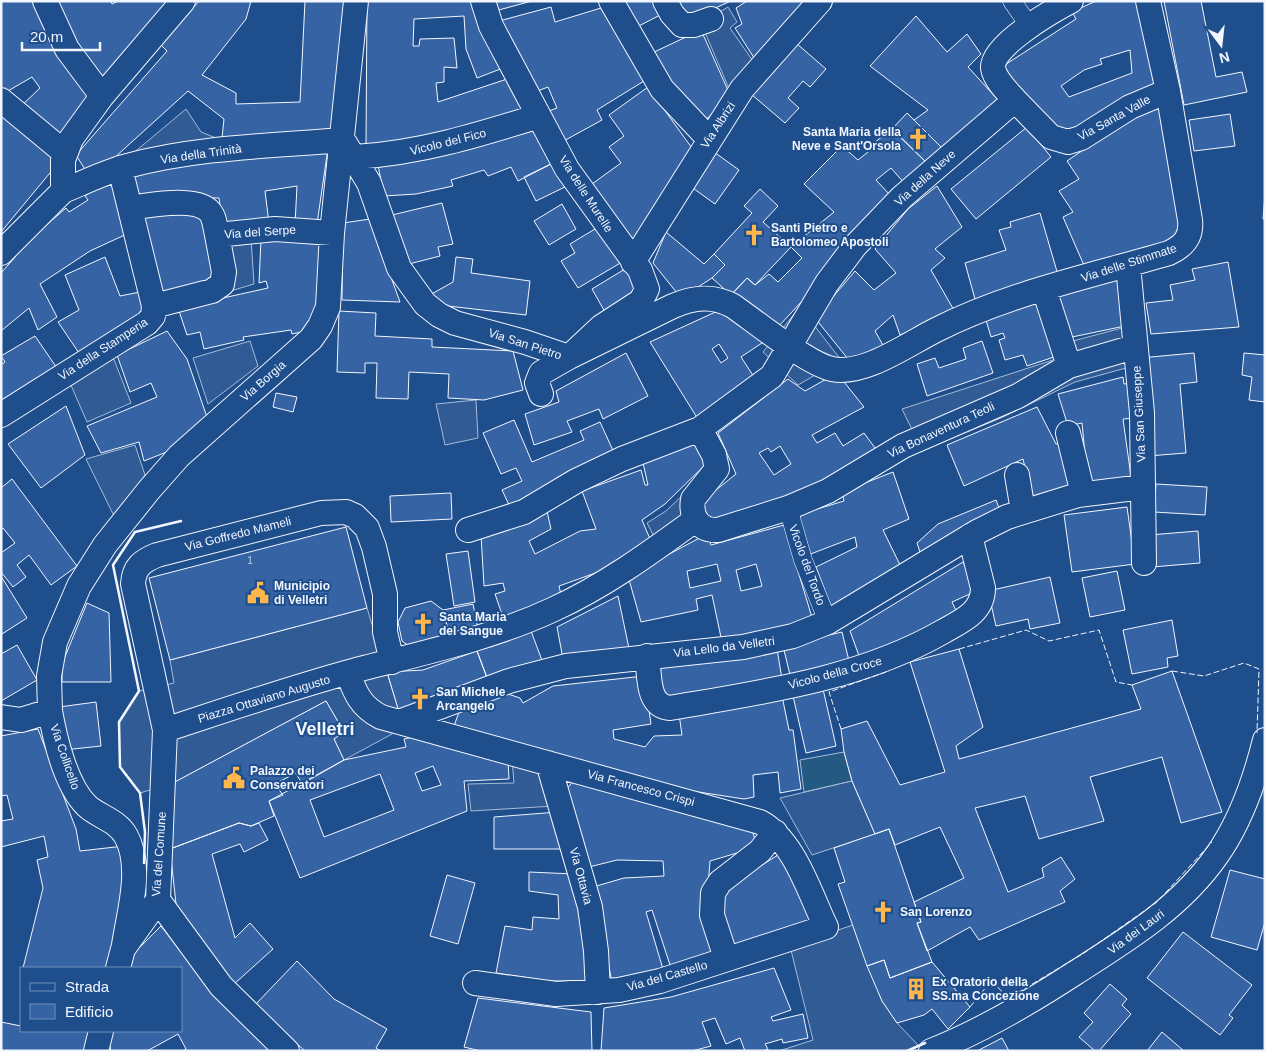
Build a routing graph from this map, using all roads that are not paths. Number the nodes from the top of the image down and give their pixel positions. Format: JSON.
{"nodes":[{"id":1,"x":45,"y":1,"type":"edge"},
{"id":2,"x":182,"y":1,"type":"edge"},
{"id":3,"x":356,"y":1,"type":"edge"},
{"id":4,"x":483,"y":1,"type":"edge"},
{"id":5,"x":611,"y":1,"type":"edge"},
{"id":6,"x":665,"y":1,"type":"edge"},
{"id":7,"x":820,"y":1,"type":"edge"},
{"id":8,"x":1012,"y":1,"type":"edge"},
{"id":9,"x":1148,"y":1,"type":"edge"},
{"id":10,"x":1068,"y":3,"type":"edge"},
{"id":11,"x":711,"y":19,"type":"dead end"},
{"id":12,"x":1030,"y":27,"type":"junction"},
{"id":13,"x":1168,"y":91,"type":"junction"},
{"id":14,"x":102,"y":96,"type":"junction"},
{"id":15,"x":1,"y":100,"type":"edge"},
{"id":16,"x":1015,"y":100,"type":"junction"},
{"id":17,"x":540,"y":116,"type":"junction"},
{"id":18,"x":709,"y":139,"type":"junction"},
{"id":19,"x":349,"y":148,"type":"junction"},
{"id":20,"x":65,"y":153,"type":"junction"},
{"id":21,"x":120,"y":168,"type":"junction"},
{"id":22,"x":63,"y":191,"type":"junction"},
{"id":23,"x":130,"y":208,"type":"junction"},
{"id":24,"x":332,"y":233,"type":"junction"},
{"id":25,"x":217,"y":235,"type":"junction"},
{"id":26,"x":1,"y":252,"type":"edge"},
{"id":27,"x":633,"y":262,"type":"junction"},
{"id":28,"x":1128,"y":265,"type":"junction"},
{"id":29,"x":1044,"y":289,"type":"junction"},
{"id":30,"x":154,"y":306,"type":"junction"},
{"id":31,"x":790,"y":346,"type":"junction"},
{"id":32,"x":1134,"y":347,"type":"junction"},
{"id":33,"x":569,"y":358,"type":"junction"},
{"id":34,"x":1069,"y":366,"type":"junction"},
{"id":35,"x":842,"y":370,"type":"joint"},
{"id":36,"x":541,"y":394,"type":"dead end"},
{"id":37,"x":1,"y":415,"type":"edge"},
{"id":38,"x":700,"y":429,"type":"junction"},
{"id":39,"x":1068,"y":433,"type":"dead end"},
{"id":40,"x":1017,"y":475,"type":"dead end"},
{"id":41,"x":1143,"y":487,"type":"junction"},
{"id":42,"x":1083,"y":494,"type":"junction"},
{"id":43,"x":788,"y":508,"type":"junction"},
{"id":44,"x":1023,"y":511,"type":"junction"},
{"id":45,"x":695,"y":520,"type":"junction"},
{"id":46,"x":468,"y":530,"type":"dead end"},
{"id":47,"x":970,"y":536,"type":"junction"},
{"id":48,"x":1144,"y":563,"type":"dead end"},
{"id":49,"x":828,"y":622,"type":"junction"},
{"id":50,"x":647,"y":656,"type":"junction"},
{"id":51,"x":392,"y":662,"type":"junction"},
{"id":52,"x":348,"y":673,"type":"junction"},
{"id":53,"x":50,"y":711,"type":"junction"},
{"id":54,"x":1,"y":717,"type":"edge"},
{"id":55,"x":399,"y":722,"type":"junction"},
{"id":56,"x":165,"y":730,"type":"junction"},
{"id":57,"x":1265,"y":740,"type":"edge"},
{"id":58,"x":548,"y":763,"type":"junction"},
{"id":59,"x":775,"y":832,"type":"junction"},
{"id":60,"x":158,"y":900,"type":"junction"},
{"id":61,"x":826,"y":927,"type":"joint"},
{"id":62,"x":121,"y":958,"type":"edge"},
{"id":63,"x":726,"y":958,"type":"junction"},
{"id":64,"x":475,"y":983,"type":"dead end"},
{"id":65,"x":598,"y":992,"type":"junction"},
{"id":66,"x":101,"y":1032,"type":"edge"},
{"id":67,"x":96,"y":1051,"type":"edge"},
{"id":68,"x":287,"y":1051,"type":"edge"},
{"id":69,"x":931,"y":1051,"type":"edge"}],
"edges":[{"from":1,"to":14,"type":"street"},
{"from":2,"to":14,"type":"street"},
{"from":3,"to":19,"type":"street","name":"Via Borgia"},
{"from":4,"to":17,"type":"street","name":"Via delle Murelle"},
{"from":5,"to":18,"type":"street"},
{"from":6,"to":11,"type":"street"},
{"from":7,"to":18,"type":"street","name":"Via Albrizi"},
{"from":8,"to":12,"type":"street"},
{"from":9,"to":13,"type":"street","name":"Via delle Stimmate"},
{"from":10,"to":12,"type":"street"},
{"from":12,"to":16,"type":"street"},
{"from":13,"to":16,"type":"street","name":"Via Santa Valle"},
{"from":13,"to":28,"type":"street","name":"Via delle Stimmate"},
{"from":14,"to":20,"type":"street"},
{"from":15,"to":20,"type":"street"},
{"from":16,"to":31,"type":"street","name":"Via della Neve"},
{"from":17,"to":19,"type":"street","name":"Vicolo del Fico"},
{"from":17,"to":27,"type":"street","name":"Via delle Murelle"},
{"from":18,"to":27,"type":"street","name":"Via Albrizi"},
{"from":19,"to":21,"type":"street","name":"Via della Trinità"},
{"from":19,"to":24,"type":"street","name":"Via Borgia"},
{"from":19,"to":33,"type":"street","name":"Via San Pietro"},
{"from":20,"to":22,"type":"street"},
{"from":21,"to":22,"type":"street","name":"Via della Trinità"},
{"from":21,"to":23,"type":"street","name":"Via della Stamperia"},
{"from":22,"to":26,"type":"street"},
{"from":23,"to":25,"type":"street","name":"Via del Serpe"},
{"from":23,"to":30,"type":"street","name":"Via della Stamperia"},
{"from":24,"to":25,"type":"street","name":"Via del Serpe"},
{"from":24,"to":53,"type":"street","name":"Via Borgia"},
{"from":25,"to":30,"type":"street","name":"Via del Serpe"},
{"from":27,"to":33,"type":"street","name":"Via delle Murelle"},
{"from":28,"to":29,"type":"street","name":"Via delle Stimmate"},
{"from":28,"to":32,"type":"street","name":"Via San Giuseppe"},
{"from":29,"to":34,"type":"street"},
{"from":29,"to":35,"type":"street","name":"Via delle Stimmate"},
{"from":30,"to":37,"type":"street","name":"Via della Stamperia"},
{"from":31,"to":33,"type":"street","name":"Via San Pietro"},
{"from":31,"to":35,"type":"street","name":"Via San Pietro"},
{"from":31,"to":38,"type":"street","name":"Via della Neve"},
{"from":32,"to":34,"type":"street","name":"Via Bonaventura Teoli"},
{"from":32,"to":41,"type":"street","name":"Via San Giuseppe"},
{"from":33,"to":36,"type":"street"},
{"from":34,"to":43,"type":"street","name":"Via Bonaventura Teoli"},
{"from":38,"to":45,"type":"street"},
{"from":38,"to":46,"type":"street","name":"Via della Neve"},
{"from":39,"to":42,"type":"street"},
{"from":40,"to":44,"type":"street"},
{"from":41,"to":42,"type":"street","name":"Via Lello da Velletri"},
{"from":41,"to":48,"type":"street","name":"Via San Giuseppe"},
{"from":42,"to":44,"type":"street","name":"Via Lello da Velletri"},
{"from":43,"to":45,"type":"street","name":"Via Bonaventura Teoli"},
{"from":43,"to":49,"type":"street","name":"Vicolo del Tordo"},
{"from":44,"to":47,"type":"street","name":"Via Lello da Velletri"},
{"from":45,"to":51,"type":"street"},
{"from":47,"to":49,"type":"street","name":"Via Lello da Velletri"},
{"from":47,"to":50,"type":"street","name":"Vicolo della Croce"},
{"from":49,"to":50,"type":"street","name":"Via Lello da Velletri"},
{"from":50,"to":55,"type":"street","name":"Via Lello da Velletri"},
{"from":51,"to":52,"type":"street"},
{"from":51,"to":56,"type":"street","name":"Via Goffredo Mameli"},
{"from":52,"to":55,"type":"street","name":"Piazza Ottaviano Augusto"},
{"from":52,"to":56,"type":"street","name":"Piazza Ottaviano Augusto"},
{"from":53,"to":54,"type":"street","name":"Via Collicello"},
{"from":53,"to":62,"type":"street","name":"Via Collicello"},
{"from":55,"to":58,"type":"street","name":"Via Francesco Crispi"},
{"from":56,"to":60,"type":"street","name":"Via del Comune"},
{"from":57,"to":69,"type":"street","name":"Via dei Lauri"},
{"from":58,"to":59,"type":"street","name":"Via Francesco Crispi"},
{"from":58,"to":65,"type":"street","name":"Via Ottavia"},
{"from":59,"to":61,"type":"street","name":"Via Francesco Crispi"},
{"from":59,"to":63,"type":"street"},
{"from":60,"to":62,"type":"street","name":"Via del Comune"},
{"from":60,"to":68,"type":"street"},
{"from":61,"to":63,"type":"street","name":"Via del Castello"},
{"from":63,"to":65,"type":"street","name":"Via del Castello"},
{"from":64,"to":65,"type":"street","name":"Via del Castello"},
{"from":66,"to":67,"type":"street"}]}
